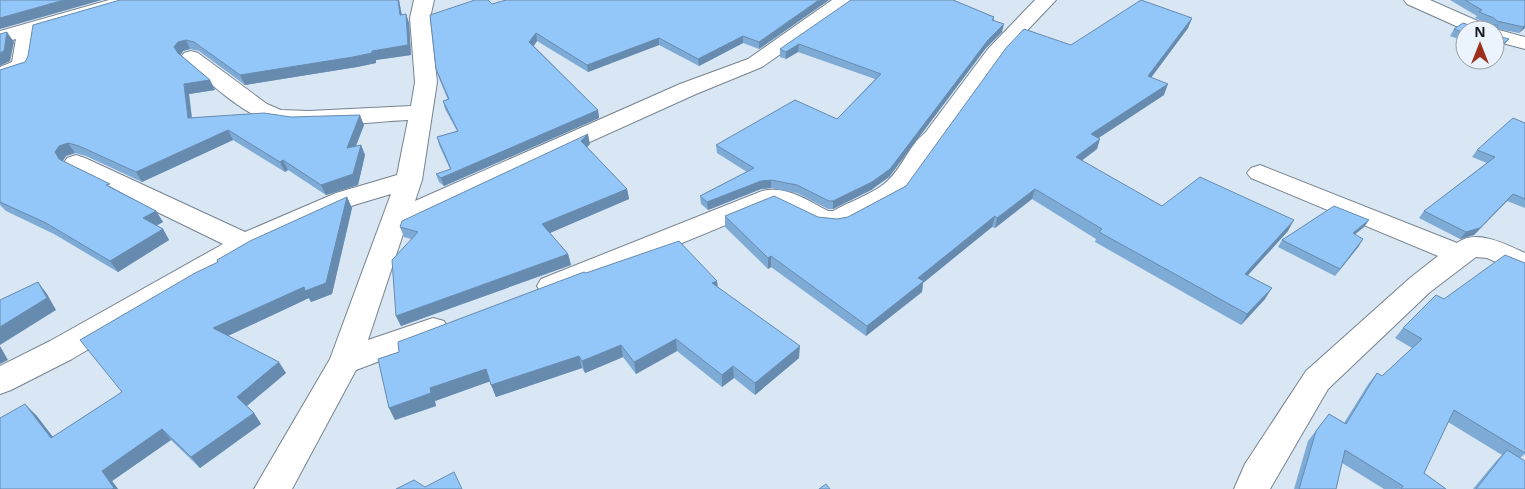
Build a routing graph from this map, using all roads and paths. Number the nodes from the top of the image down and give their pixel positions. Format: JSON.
{"nodes":[{"id":1,"x":130,"y":0,"type":"edge"},
{"id":2,"x":845,"y":0,"type":"edge"},
{"id":3,"x":1046,"y":0,"type":"edge"},
{"id":4,"x":1414,"y":0,"type":"edge"},
{"id":5,"x":428,"y":10,"type":"edge"},
{"id":6,"x":1459,"y":20,"type":"edge"},
{"id":7,"x":27,"y":30,"type":"junction"},
{"id":8,"x":0,"y":38,"type":"edge"},
{"id":9,"x":1505,"y":38,"type":"edge"},
{"id":10,"x":1525,"y":43,"type":"edge"},
{"id":11,"x":191,"y":56,"type":"dead end"},
{"id":12,"x":0,"y":74,"type":"edge"},
{"id":13,"x":422,"y":112,"type":"junction"},
{"id":14,"x":76,"y":163,"type":"dead end"},
{"id":15,"x":1260,"y":173,"type":"dead end"},
{"id":16,"x":409,"y":180,"type":"junction"},
{"id":17,"x":395,"y":220,"type":"junction"},
{"id":18,"x":244,"y":243,"type":"junction"},
{"id":19,"x":1460,"y":255,"type":"junction"},
{"id":20,"x":1525,"y":266,"type":"edge"},
{"id":21,"x":527,"y":294,"type":"edge"},
{"id":22,"x":454,"y":321,"type":"edge"},
{"id":23,"x":345,"y":361,"type":"junction"},
{"id":24,"x":0,"y":381,"type":"edge"},
{"id":25,"x":272,"y":489,"type":"edge"},
{"id":26,"x":1252,"y":489,"type":"edge"}],
"edges":[{"from":1,"to":7,"type":"street"},
{"from":2,"to":17,"type":"street"},
{"from":3,"to":21,"type":"street"},
{"from":4,"to":6,"type":"street"},
{"from":5,"to":13,"type":"street"},
{"from":7,"to":8,"type":"street"},
{"from":7,"to":12,"type":"street"},
{"from":9,"to":10,"type":"street"},
{"from":11,"to":13,"type":"street"},
{"from":13,"to":16,"type":"street"},
{"from":14,"to":18,"type":"street"},
{"from":15,"to":19,"type":"street"},
{"from":16,"to":17,"type":"street"},
{"from":16,"to":18,"type":"street"},
{"from":17,"to":23,"type":"street"},
{"from":18,"to":24,"type":"street"},
{"from":19,"to":20,"type":"street"},
{"from":19,"to":26,"type":"street"},
{"from":22,"to":23,"type":"street"},
{"from":23,"to":25,"type":"street"}]}
